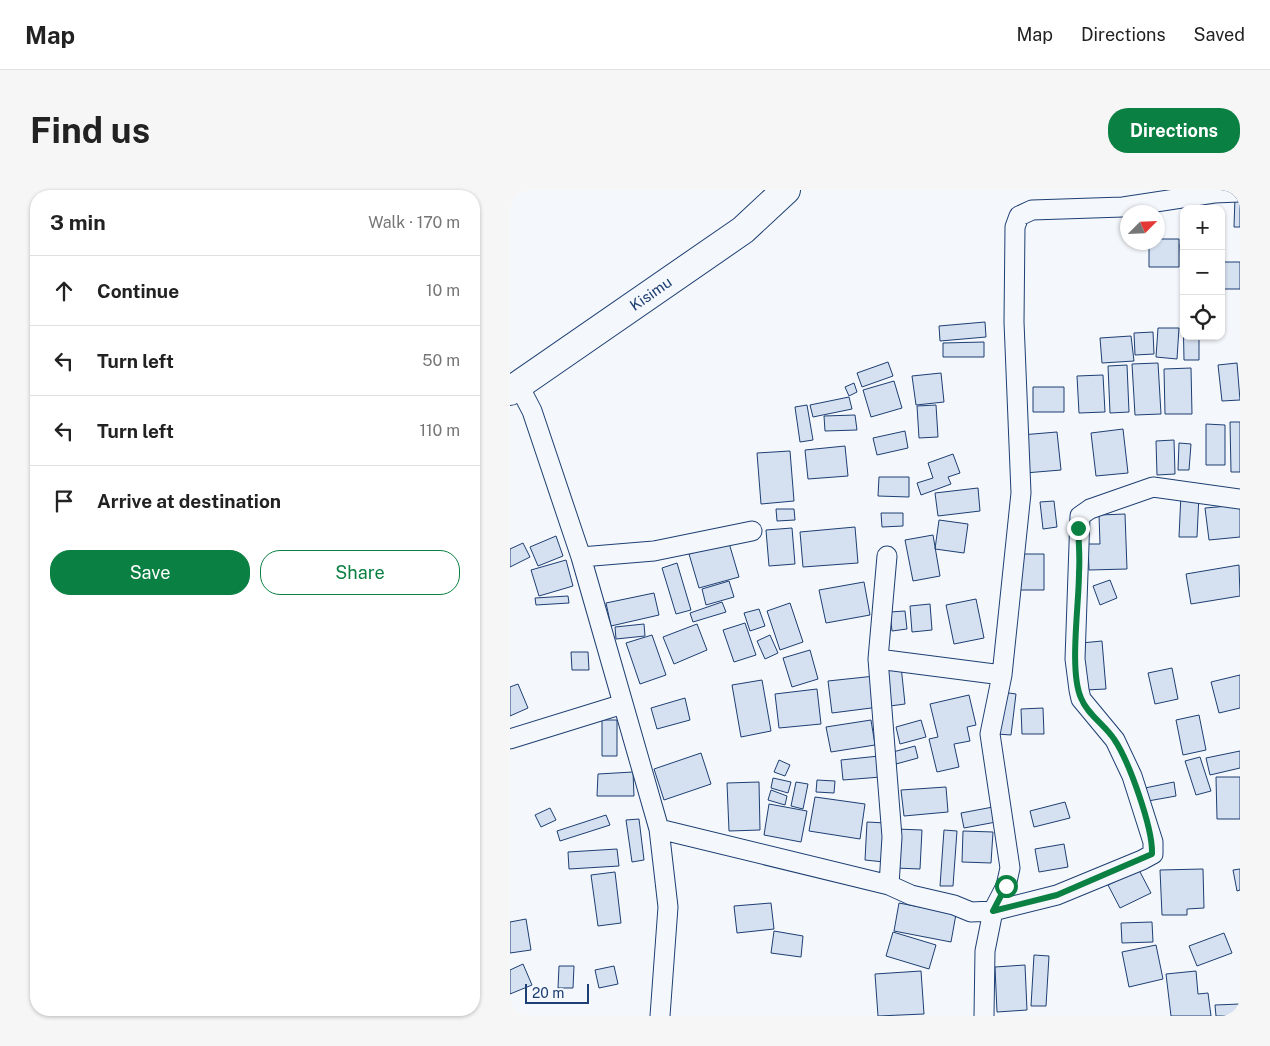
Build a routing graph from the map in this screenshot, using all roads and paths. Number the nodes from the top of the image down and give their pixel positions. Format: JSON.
{"nodes":[{"id":1,"x":786,"y":190,"type":"edge"},
{"id":2,"x":1240,"y":192,"type":"edge"},
{"id":3,"x":515,"y":389,"type":"edge"},
{"id":4,"x":1240,"y":499,"type":"edge"},
{"id":5,"x":752,"y":531,"type":"dead end"},
{"id":6,"x":887,"y":556,"type":"dead end"},
{"id":7,"x":581,"y":557,"type":"junction"},
{"id":8,"x":878,"y":659,"type":"junction"},
{"id":9,"x":1002,"y":675,"type":"junction"},
{"id":10,"x":623,"y":704,"type":"junction"},
{"id":11,"x":510,"y":739,"type":"edge"},
{"id":12,"x":659,"y":829,"type":"junction"},
{"id":13,"x":890,"y":885,"type":"junction"},
{"id":14,"x":993,"y":911,"type":"junction"},
{"id":15,"x":660,"y":1016,"type":"edge"},
{"id":16,"x":984,"y":1016,"type":"edge"}],
"edges":[{"from":1,"to":3,"type":"street","name":"Kisimu"},
{"from":2,"to":9,"type":"street"},
{"from":3,"to":7,"type":"street"},
{"from":4,"to":14,"type":"street"},
{"from":5,"to":7,"type":"street"},
{"from":6,"to":8,"type":"street"},
{"from":7,"to":10,"type":"street"},
{"from":8,"to":9,"type":"street"},
{"from":8,"to":13,"type":"street"},
{"from":9,"to":14,"type":"street"},
{"from":10,"to":11,"type":"street"},
{"from":10,"to":12,"type":"street"},
{"from":12,"to":13,"type":"street"},
{"from":12,"to":15,"type":"street"},
{"from":13,"to":14,"type":"street"},
{"from":14,"to":16,"type":"street"}]}
